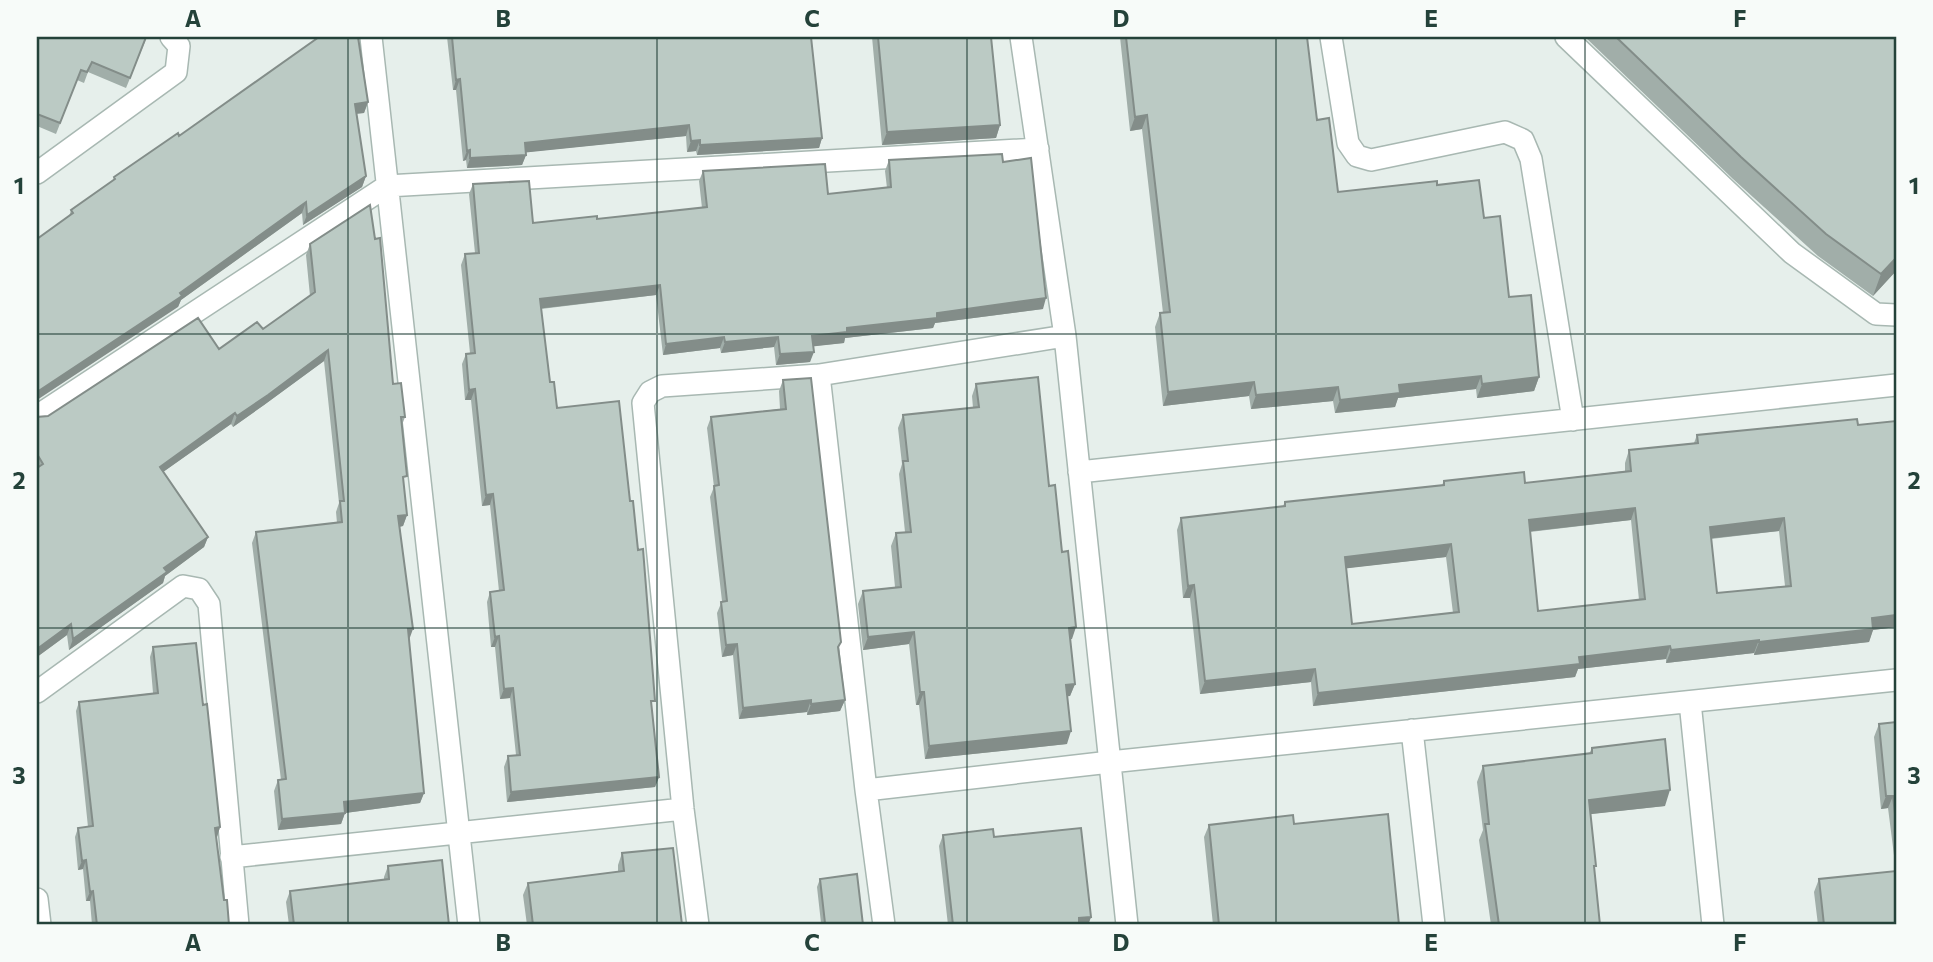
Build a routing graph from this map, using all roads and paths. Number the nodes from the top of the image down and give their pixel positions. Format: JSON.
{"nodes":[{"id":1,"x":171,"y":37,"type":"edge"},
{"id":2,"x":371,"y":37,"type":"edge"},
{"id":3,"x":1021,"y":37,"type":"edge"},
{"id":4,"x":1331,"y":37,"type":"edge"},
{"id":5,"x":1566,"y":37,"type":"edge"},
{"id":6,"x":1038,"y":149,"type":"junction"},
{"id":7,"x":38,"y":170,"type":"edge"},
{"id":8,"x":387,"y":186,"type":"junction"},
{"id":9,"x":1896,"y":315,"type":"edge"},
{"id":10,"x":1065,"y":336,"type":"junction"},
{"id":11,"x":818,"y":375,"type":"junction"},
{"id":12,"x":1896,"y":385,"type":"edge"},
{"id":13,"x":37,"y":416,"type":"edge"},
{"id":14,"x":1573,"y":420,"type":"junction"},
{"id":15,"x":1079,"y":472,"type":"junction"},
{"id":16,"x":1896,"y":680,"type":"edge"},
{"id":17,"x":37,"y":692,"type":"edge"},
{"id":18,"x":1690,"y":702,"type":"junction"},
{"id":19,"x":1412,"y":730,"type":"junction"},
{"id":20,"x":1110,"y":762,"type":"junction"},
{"id":21,"x":866,"y":790,"type":"junction"},
{"id":22,"x":684,"y":809,"type":"junction"},
{"id":23,"x":459,"y":834,"type":"junction"},
{"id":24,"x":231,"y":857,"type":"junction"},
{"id":25,"x":37,"y":899,"type":"edge"},
{"id":26,"x":40,"y":925,"type":"edge"},
{"id":27,"x":237,"y":925,"type":"edge"},
{"id":28,"x":469,"y":925,"type":"edge"},
{"id":29,"x":698,"y":925,"type":"edge"},
{"id":30,"x":884,"y":925,"type":"edge"},
{"id":31,"x":1127,"y":925,"type":"edge"},
{"id":32,"x":1434,"y":925,"type":"edge"},
{"id":33,"x":1713,"y":925,"type":"edge"}],
"edges":[{"from":1,"to":7,"type":"street"},
{"from":2,"to":8,"type":"street"},
{"from":3,"to":6,"type":"street"},
{"from":4,"to":14,"type":"street"},
{"from":5,"to":9,"type":"street"},
{"from":6,"to":8,"type":"street"},
{"from":6,"to":10,"type":"street"},
{"from":8,"to":13,"type":"street"},
{"from":8,"to":23,"type":"street"},
{"from":10,"to":11,"type":"street"},
{"from":10,"to":15,"type":"street"},
{"from":11,"to":21,"type":"street"},
{"from":11,"to":22,"type":"street"},
{"from":12,"to":14,"type":"street"},
{"from":14,"to":15,"type":"street"},
{"from":15,"to":20,"type":"street"},
{"from":16,"to":18,"type":"street"},
{"from":17,"to":24,"type":"street"},
{"from":18,"to":19,"type":"street"},
{"from":18,"to":33,"type":"street"},
{"from":19,"to":20,"type":"street"},
{"from":19,"to":32,"type":"street"},
{"from":20,"to":21,"type":"street"},
{"from":20,"to":31,"type":"street"},
{"from":21,"to":30,"type":"street"},
{"from":22,"to":23,"type":"street"},
{"from":22,"to":29,"type":"street"},
{"from":23,"to":24,"type":"street"},
{"from":23,"to":28,"type":"street"},
{"from":24,"to":27,"type":"street"},
{"from":25,"to":26,"type":"street"}]}
